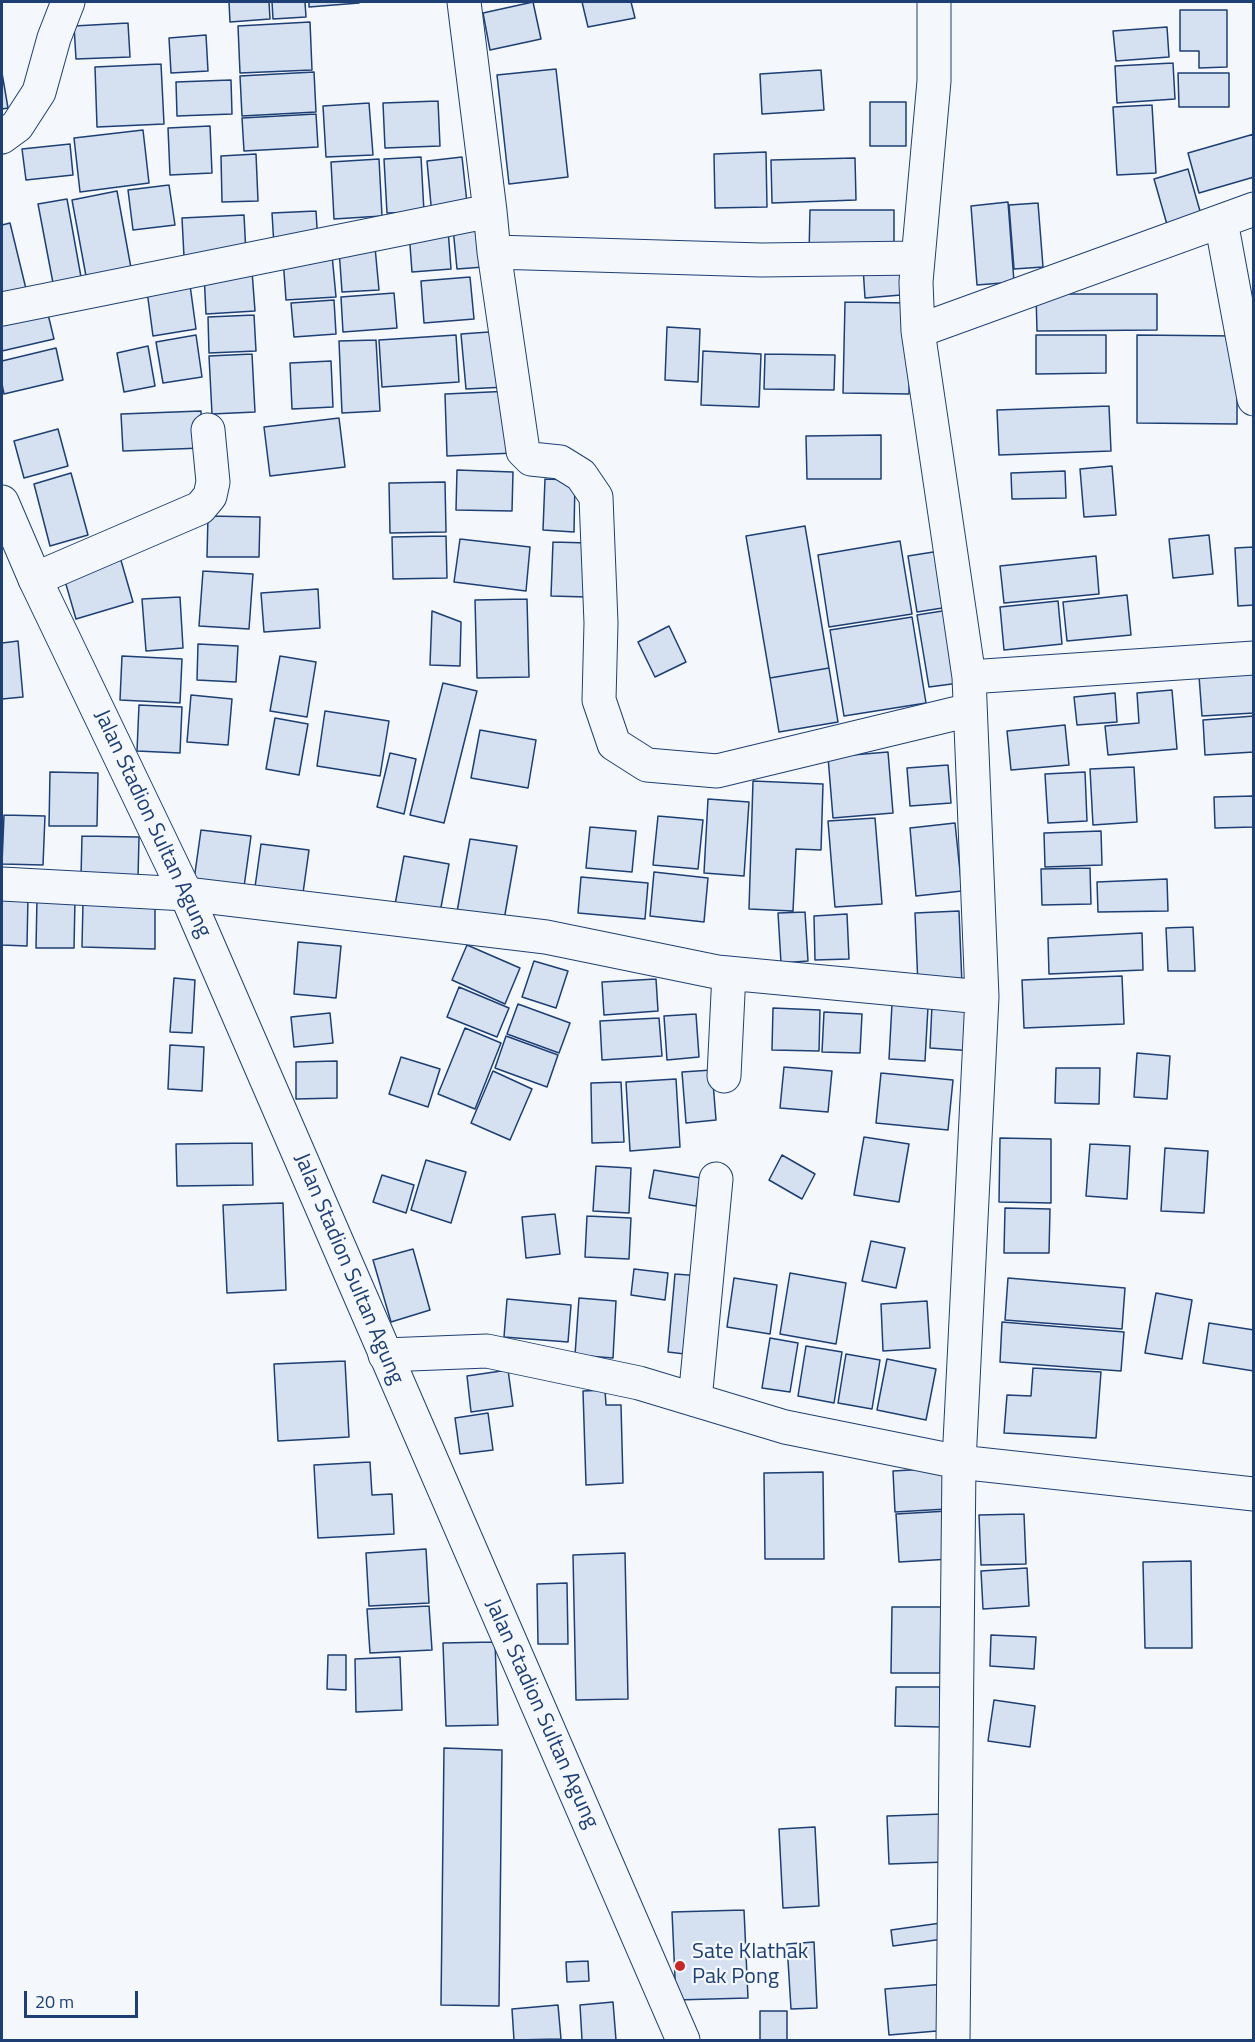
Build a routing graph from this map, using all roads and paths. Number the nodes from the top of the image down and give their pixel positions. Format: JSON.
{"nodes":[{"id":1,"x":68,"y":2,"type":"edge"},
{"id":2,"x":464,"y":2,"type":"edge"},
{"id":3,"x":934,"y":2,"type":"edge"},
{"id":4,"x":2,"y":137,"type":"edge"},
{"id":5,"x":1254,"y":209,"type":"edge"},
{"id":6,"x":490,"y":211,"type":"junction"},
{"id":7,"x":1221,"y":221,"type":"junction"},
{"id":8,"x":494,"y":252,"type":"junction"},
{"id":9,"x":918,"y":258,"type":"junction"},
{"id":10,"x":2,"y":309,"type":"edge"},
{"id":11,"x":918,"y":331,"type":"junction"},
{"id":12,"x":1254,"y":399,"type":"edge"},
{"id":13,"x":208,"y":430,"type":"dead end"},
{"id":14,"x":2,"y":502,"type":"edge"},
{"id":15,"x":35,"y":579,"type":"junction"},
{"id":16,"x":1254,"y":658,"type":"edge"},
{"id":17,"x":969,"y":676,"type":"junction"},
{"id":18,"x":970,"y":710,"type":"junction"},
{"id":19,"x":2,"y":884,"type":"edge"},
{"id":20,"x":186,"y":894,"type":"junction"},
{"id":21,"x":729,"y":973,"type":"junction"},
{"id":22,"x":982,"y":997,"type":"junction"},
{"id":23,"x":723,"y":1076,"type":"dead end"},
{"id":24,"x":716,"y":1179,"type":"dead end"},
{"id":25,"x":385,"y":1355,"type":"junction"},
{"id":26,"x":694,"y":1400,"type":"junction"},
{"id":27,"x":959,"y":1462,"type":"junction"},
{"id":28,"x":1254,"y":1494,"type":"edge"},
{"id":29,"x":683,"y":2040,"type":"edge"},
{"id":30,"x":953,"y":2040,"type":"edge"}],
"edges":[{"from":1,"to":4,"type":"street"},
{"from":2,"to":6,"type":"street"},
{"from":3,"to":9,"type":"street"},
{"from":5,"to":7,"type":"street"},
{"from":6,"to":8,"type":"street"},
{"from":6,"to":10,"type":"street"},
{"from":7,"to":11,"type":"street"},
{"from":7,"to":12,"type":"street"},
{"from":8,"to":9,"type":"street"},
{"from":8,"to":18,"type":"street"},
{"from":9,"to":11,"type":"street"},
{"from":11,"to":17,"type":"street"},
{"from":13,"to":15,"type":"street"},
{"from":14,"to":15,"type":"street","name":"Jalan Stadion Sultan Agung"},
{"from":15,"to":20,"type":"street","name":"Jalan Stadion Sultan Agung"},
{"from":16,"to":17,"type":"street"},
{"from":17,"to":18,"type":"street"},
{"from":18,"to":22,"type":"street"},
{"from":19,"to":20,"type":"street"},
{"from":20,"to":21,"type":"street"},
{"from":20,"to":25,"type":"street","name":"Jalan Stadion Sultan Agung"},
{"from":21,"to":22,"type":"street"},
{"from":21,"to":23,"type":"street"},
{"from":22,"to":27,"type":"street"},
{"from":24,"to":26,"type":"street"},
{"from":25,"to":26,"type":"street"},
{"from":25,"to":29,"type":"street","name":"Jalan Stadion Sultan Agung"},
{"from":26,"to":27,"type":"street"},
{"from":27,"to":28,"type":"street"},
{"from":27,"to":30,"type":"street"}]}
